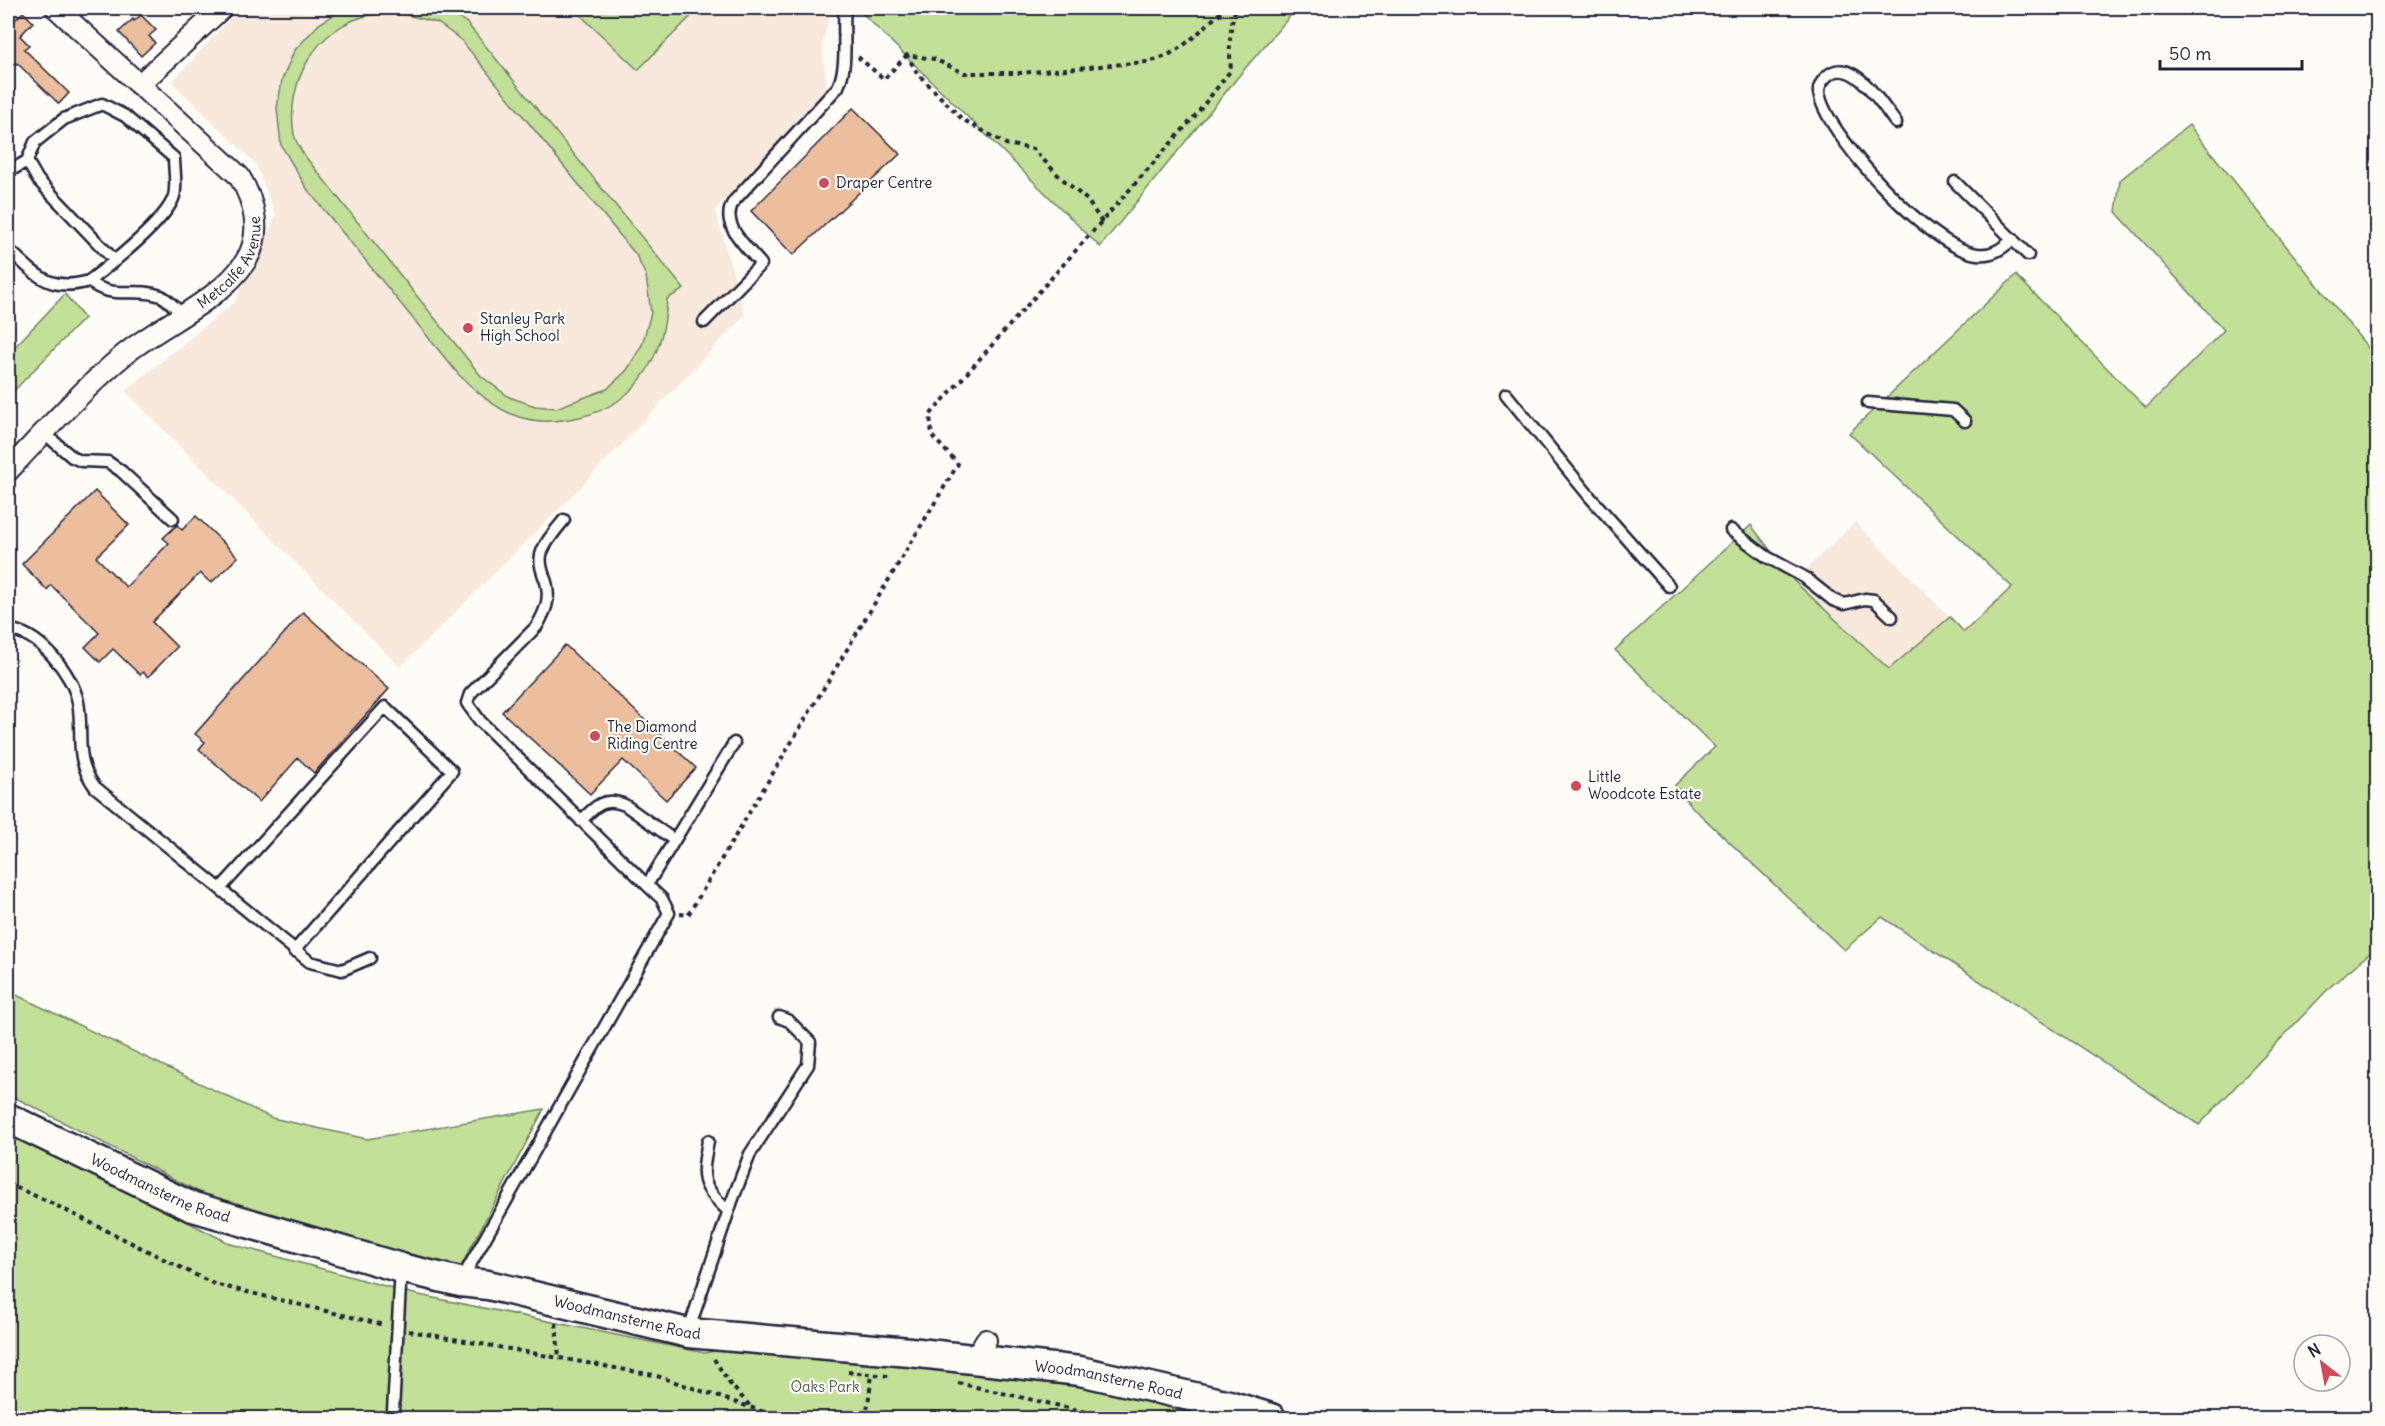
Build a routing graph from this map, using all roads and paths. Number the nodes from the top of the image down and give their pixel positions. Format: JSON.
{"nodes":[{"id":1,"x":56,"y":8,"type":"edge"},
{"id":2,"x":222,"y":8,"type":"edge"},
{"id":3,"x":845,"y":8,"type":"edge"},
{"id":4,"x":1226,"y":8,"type":"edge"},
{"id":5,"x":1236,"y":8,"type":"edge"},
{"id":6,"x":843,"y":44,"type":"junction"},
{"id":7,"x":908,"y":55,"type":"junction"},
{"id":8,"x":139,"y":85,"type":"junction"},
{"id":9,"x":1896,"y":123,"type":"dead end"},
{"id":10,"x":27,"y":161,"type":"junction"},
{"id":11,"x":8,"y":172,"type":"edge"},
{"id":12,"x":1955,"y":182,"type":"dead end"},
{"id":13,"x":1102,"y":222,"type":"junction"},
{"id":14,"x":2013,"y":239,"type":"junction"},
{"id":15,"x":8,"y":249,"type":"edge"},
{"id":16,"x":2028,"y":255,"type":"dead end"},
{"id":17,"x":114,"y":261,"type":"junction"},
{"id":18,"x":89,"y":281,"type":"junction"},
{"id":19,"x":182,"y":314,"type":"junction"},
{"id":20,"x":704,"y":322,"type":"dead end"},
{"id":21,"x":1506,"y":394,"type":"dead end"},
{"id":22,"x":1868,"y":404,"type":"dead end"},
{"id":23,"x":1965,"y":421,"type":"dead end"},
{"id":24,"x":44,"y":433,"type":"junction"},
{"id":25,"x":8,"y":471,"type":"edge"},
{"id":26,"x":172,"y":519,"type":"dead end"},
{"id":27,"x":564,"y":520,"type":"dead end"},
{"id":28,"x":1731,"y":530,"type":"dead end"},
{"id":29,"x":1669,"y":586,"type":"dead end"},
{"id":30,"x":1892,"y":617,"type":"dead end"},
{"id":31,"x":8,"y":630,"type":"edge"},
{"id":32,"x":734,"y":743,"type":"dead end"},
{"id":33,"x":581,"y":821,"type":"junction"},
{"id":34,"x":674,"y":840,"type":"junction"},
{"id":35,"x":647,"y":885,"type":"junction"},
{"id":36,"x":220,"y":890,"type":"junction"},
{"id":37,"x":669,"y":913,"type":"junction"},
{"id":38,"x":294,"y":951,"type":"junction"},
{"id":39,"x":370,"y":958,"type":"dead end"},
{"id":40,"x":779,"y":1017,"type":"dead end"},
{"id":41,"x":8,"y":1118,"type":"edge"},
{"id":42,"x":708,"y":1141,"type":"dead end"},
{"id":43,"x":728,"y":1211,"type":"junction"},
{"id":44,"x":401,"y":1268,"type":"junction"},
{"id":45,"x":460,"y":1282,"type":"junction"},
{"id":46,"x":555,"y":1312,"type":"dead end"},
{"id":47,"x":688,"y":1333,"type":"junction"},
{"id":48,"x":710,"y":1351,"type":"dead end"},
{"id":49,"x":559,"y":1358,"type":"dead end"},
{"id":50,"x":879,"y":1376,"type":"dead end"},
{"id":51,"x":954,"y":1382,"type":"dead end"},
{"id":52,"x":752,"y":1408,"type":"dead end"},
{"id":53,"x":396,"y":1419,"type":"edge"},
{"id":54,"x":866,"y":1419,"type":"edge"},
{"id":55,"x":1113,"y":1419,"type":"edge"},
{"id":56,"x":1271,"y":1419,"type":"edge"}],
"edges":[{"from":1,"to":8,"type":"street","name":"Metcalfe Avenue"},
{"from":2,"to":8,"type":"street"},
{"from":3,"to":6,"type":"lane"},
{"from":4,"to":7,"type":"path"},
{"from":5,"to":13,"type":"path"},
{"from":6,"to":7,"type":"path"},
{"from":6,"to":20,"type":"lane"},
{"from":7,"to":13,"type":"path"},
{"from":8,"to":19,"type":"street","name":"Metcalfe Avenue"},
{"from":9,"to":14,"type":"lane"},
{"from":10,"to":11,"type":"lane"},
{"from":10,"to":17,"type":"lane"},
{"from":10,"to":17,"type":"lane"},
{"from":12,"to":14,"type":"lane"},
{"from":13,"to":37,"type":"path"},
{"from":14,"to":16,"type":"lane"},
{"from":15,"to":18,"type":"lane"},
{"from":17,"to":18,"type":"lane"},
{"from":18,"to":19,"type":"lane"},
{"from":19,"to":24,"type":"street","name":"Metcalfe Avenue"},
{"from":21,"to":29,"type":"lane"},
{"from":22,"to":23,"type":"lane"},
{"from":24,"to":25,"type":"street","name":"Metcalfe Avenue"},
{"from":24,"to":26,"type":"lane"},
{"from":27,"to":33,"type":"lane"},
{"from":28,"to":30,"type":"lane"},
{"from":31,"to":36,"type":"lane"},
{"from":32,"to":34,"type":"lane"},
{"from":33,"to":34,"type":"lane"},
{"from":33,"to":35,"type":"lane"},
{"from":34,"to":35,"type":"lane"},
{"from":35,"to":37,"type":"lane"},
{"from":36,"to":38,"type":"lane"},
{"from":36,"to":38,"type":"lane"},
{"from":37,"to":45,"type":"lane"},
{"from":38,"to":39,"type":"lane"},
{"from":40,"to":43,"type":"lane"},
{"from":41,"to":44,"type":"main road","name":"Woodmansterne Road"},
{"from":42,"to":43,"type":"lane"},
{"from":43,"to":47,"type":"lane"},
{"from":44,"to":45,"type":"main road","name":"Woodmansterne Road"},
{"from":44,"to":53,"type":"lane"},
{"from":45,"to":47,"type":"main road","name":"Woodmansterne Road"},
{"from":46,"to":49,"type":"path"},
{"from":47,"to":56,"type":"main road","name":"Woodmansterne Road"},
{"from":48,"to":52,"type":"path"},
{"from":50,"to":54,"type":"path"},
{"from":51,"to":55,"type":"path"}]}
